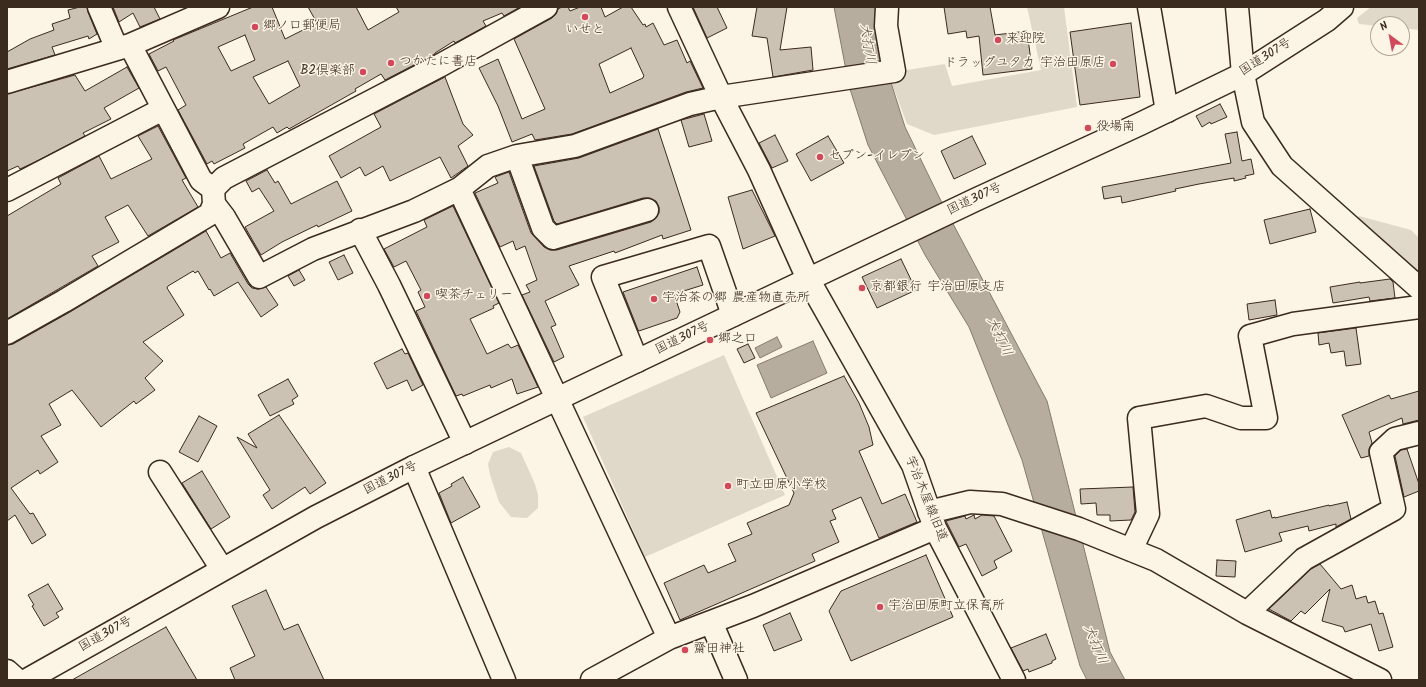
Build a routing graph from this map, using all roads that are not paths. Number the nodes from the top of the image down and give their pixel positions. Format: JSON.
{"nodes":[{"id":1,"x":99,"y":7,"type":"edge"},
{"id":2,"x":218,"y":7,"type":"edge"},
{"id":3,"x":546,"y":7,"type":"edge"},
{"id":4,"x":679,"y":7,"type":"edge"},
{"id":5,"x":887,"y":7,"type":"edge"},
{"id":6,"x":1149,"y":7,"type":"edge"},
{"id":7,"x":1237,"y":7,"type":"edge"},
{"id":8,"x":1342,"y":7,"type":"edge"},
{"id":9,"x":123,"y":47,"type":"junction"},
{"id":10,"x":1243,"y":74,"type":"junction"},
{"id":11,"x":7,"y":82,"type":"edge"},
{"id":12,"x":721,"y":97,"type":"junction"},
{"id":13,"x":1165,"y":103,"type":"junction"},
{"id":14,"x":163,"y":109,"type":"junction"},
{"id":15,"x":517,"y":156,"type":"junction"},
{"id":16,"x":459,"y":189,"type":"junction"},
{"id":17,"x":7,"y":190,"type":"edge"},
{"id":18,"x":213,"y":197,"type":"junction"},
{"id":19,"x":647,"y":210,"type":"dead end"},
{"id":20,"x":360,"y":230,"type":"junction"},
{"id":21,"x":808,"y":279,"type":"junction"},
{"id":22,"x":1419,"y":288,"type":"edge"},
{"id":23,"x":1419,"y":307,"type":"edge"},
{"id":24,"x":733,"y":315,"type":"junction"},
{"id":25,"x":7,"y":333,"type":"edge"},
{"id":26,"x":637,"y":361,"type":"junction"},
{"id":27,"x":557,"y":399,"type":"junction"},
{"id":28,"x":1419,"y":433,"type":"edge"},
{"id":29,"x":465,"y":444,"type":"junction"},
{"id":30,"x":414,"y":467,"type":"junction"},
{"id":31,"x":160,"y":472,"type":"dead end"},
{"id":32,"x":932,"y":520,"type":"junction"},
{"id":33,"x":1130,"y":550,"type":"junction"},
{"id":34,"x":222,"y":569,"type":"junction"},
{"id":35,"x":1246,"y":613,"type":"junction"},
{"id":36,"x":711,"y":622,"type":"junction"},
{"id":37,"x":669,"y":638,"type":"junction"},
{"id":38,"x":7,"y":671,"type":"edge"},
{"id":39,"x":17,"y":680,"type":"edge"},
{"id":40,"x":27,"y":680,"type":"edge"},
{"id":41,"x":504,"y":680,"type":"edge"},
{"id":42,"x":592,"y":680,"type":"edge"},
{"id":43,"x":736,"y":680,"type":"edge"},
{"id":44,"x":1014,"y":680,"type":"edge"},
{"id":45,"x":1380,"y":680,"type":"edge"}],
"edges":[{"from":1,"to":9,"type":"main road"},
{"from":2,"to":9,"type":"main road"},
{"from":3,"to":18,"type":"main road"},
{"from":4,"to":12,"type":"main road","name":"宇治木屋線旧道"},
{"from":5,"to":12,"type":"main road"},
{"from":6,"to":13,"type":"main road"},
{"from":7,"to":10,"type":"main road"},
{"from":8,"to":10,"type":"main road","name":"国道307号"},
{"from":9,"to":11,"type":"main road"},
{"from":9,"to":14,"type":"main road"},
{"from":10,"to":13,"type":"main road","name":"国道307号"},
{"from":10,"to":22,"type":"main road"},
{"from":12,"to":15,"type":"main road"},
{"from":12,"to":21,"type":"main road","name":"宇治木屋線旧道"},
{"from":13,"to":21,"type":"main road","name":"国道307号"},
{"from":14,"to":17,"type":"main road"},
{"from":14,"to":18,"type":"main road"},
{"from":15,"to":16,"type":"main road"},
{"from":15,"to":19,"type":"main road"},
{"from":16,"to":20,"type":"main road"},
{"from":16,"to":27,"type":"main road"},
{"from":18,"to":20,"type":"main road"},
{"from":18,"to":25,"type":"main road"},
{"from":20,"to":29,"type":"main road"},
{"from":21,"to":24,"type":"main road","name":"国道307号"},
{"from":21,"to":32,"type":"main road","name":"宇治木屋線旧道"},
{"from":23,"to":33,"type":"main road"},
{"from":24,"to":26,"type":"main road","name":"国道307号"},
{"from":24,"to":26,"type":"main road"},
{"from":26,"to":27,"type":"main road","name":"国道307号"},
{"from":27,"to":29,"type":"main road","name":"国道307号"},
{"from":27,"to":37,"type":"main road"},
{"from":28,"to":35,"type":"main road"},
{"from":29,"to":30,"type":"main road","name":"国道307号"},
{"from":30,"to":34,"type":"main road","name":"国道307号"},
{"from":30,"to":41,"type":"main road"},
{"from":31,"to":34,"type":"main road"},
{"from":32,"to":33,"type":"main road"},
{"from":32,"to":36,"type":"main road"},
{"from":32,"to":44,"type":"main road","name":"宇治木屋線旧道"},
{"from":33,"to":35,"type":"main road"},
{"from":34,"to":40,"type":"main road","name":"国道307号"},
{"from":35,"to":45,"type":"main road"},
{"from":36,"to":37,"type":"main road"},
{"from":36,"to":43,"type":"main road"},
{"from":37,"to":42,"type":"main road"},
{"from":38,"to":39,"type":"main road"}]}
